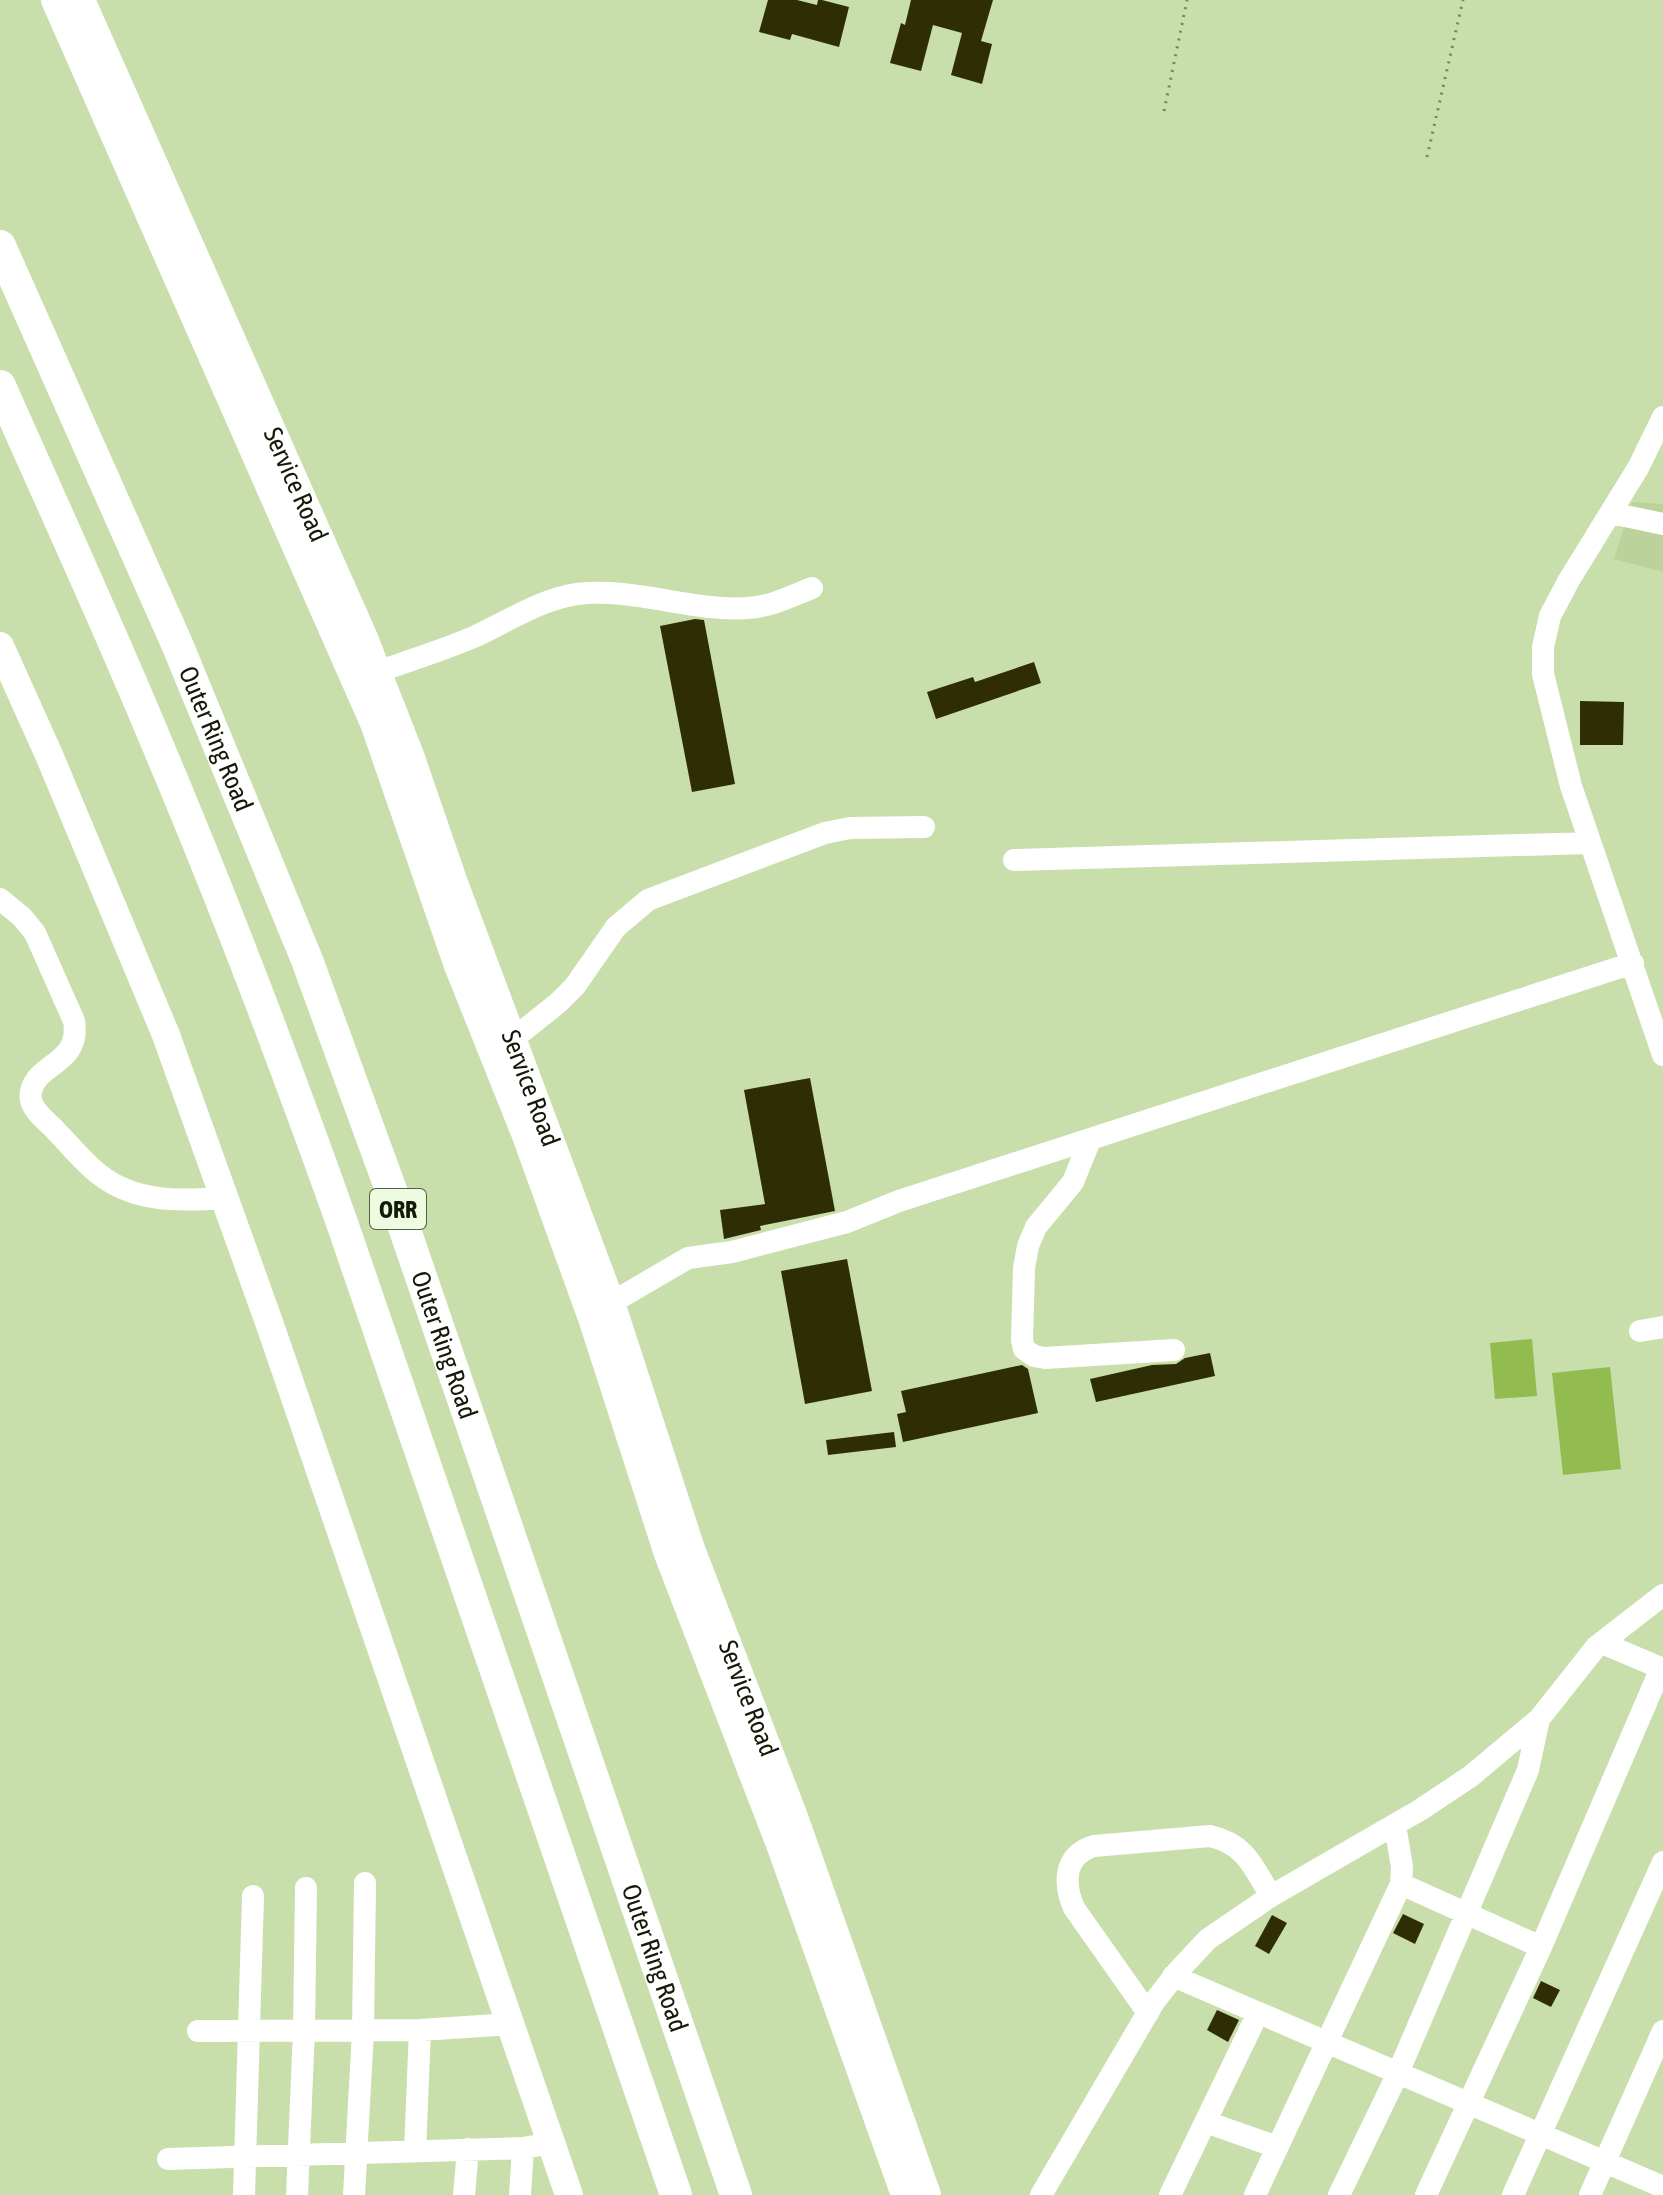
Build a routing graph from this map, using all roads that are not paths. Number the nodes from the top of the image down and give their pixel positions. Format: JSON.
{"nodes":[{"id":1,"x":55,"y":0,"type":"edge"},
{"id":2,"x":81,"y":0,"type":"edge"},
{"id":3,"x":0,"y":246,"type":"edge"},
{"id":4,"x":0,"y":386,"type":"edge"},
{"id":5,"x":1663,"y":417,"type":"edge"},
{"id":6,"x":1611,"y":513,"type":"junction"},
{"id":7,"x":1663,"y":524,"type":"edge"},
{"id":8,"x":812,"y":588,"type":"dead end"},
{"id":9,"x":0,"y":646,"type":"edge"},
{"id":10,"x":378,"y":672,"type":"junction"},
{"id":11,"x":924,"y":827,"type":"dead end"},
{"id":12,"x":1589,"y":843,"type":"junction"},
{"id":13,"x":1014,"y":860,"type":"dead end"},
{"id":14,"x":0,"y":899,"type":"edge"},
{"id":15,"x":1633,"y":963,"type":"junction"},
{"id":16,"x":513,"y":1039,"type":"junction"},
{"id":17,"x":1663,"y":1055,"type":"edge"},
{"id":18,"x":1090,"y":1140,"type":"junction"},
{"id":19,"x":224,"y":1198,"type":"junction"},
{"id":20,"x":611,"y":1303,"type":"junction"},
{"id":21,"x":1663,"y":1327,"type":"edge"},
{"id":22,"x":1640,"y":1331,"type":"dead end"},
{"id":23,"x":1174,"y":1350,"type":"dead end"},
{"id":24,"x":1663,"y":1595,"type":"edge"},
{"id":25,"x":1602,"y":1643,"type":"junction"},
{"id":26,"x":1662,"y":1668,"type":"edge"},
{"id":27,"x":1539,"y":1719,"type":"junction"},
{"id":28,"x":1395,"y":1825,"type":"junction"},
{"id":29,"x":1663,"y":1862,"type":"edge"},
{"id":30,"x":365,"y":1883,"type":"dead end"},
{"id":31,"x":1401,"y":1884,"type":"junction"},
{"id":32,"x":306,"y":1888,"type":"dead end"},
{"id":33,"x":253,"y":1896,"type":"dead end"},
{"id":34,"x":1271,"y":1896,"type":"junction"},
{"id":35,"x":1466,"y":1913,"type":"junction"},
{"id":36,"x":1541,"y":1947,"type":"junction"},
{"id":37,"x":1173,"y":1976,"type":"junction"},
{"id":38,"x":1148,"y":2013,"type":"junction"},
{"id":39,"x":1258,"y":2013,"type":"junction"},
{"id":40,"x":512,"y":2024,"type":"junction"},
{"id":41,"x":304,"y":2030,"type":"junction"},
{"id":42,"x":420,"y":2030,"type":"junction"},
{"id":43,"x":198,"y":2031,"type":"dead end"},
{"id":44,"x":249,"y":2031,"type":"junction"},
{"id":45,"x":363,"y":2031,"type":"junction"},
{"id":46,"x":1663,"y":2031,"type":"edge"},
{"id":47,"x":1327,"y":2042,"type":"junction"},
{"id":48,"x":1655,"y":2064,"type":"edge"},
{"id":49,"x":1398,"y":2073,"type":"junction"},
{"id":50,"x":1470,"y":2104,"type":"junction"},
{"id":51,"x":1206,"y":2122,"type":"junction"},
{"id":52,"x":1541,"y":2134,"type":"junction"},
{"id":53,"x":552,"y":2143,"type":"junction"},
{"id":54,"x":1277,"y":2147,"type":"junction"},
{"id":55,"x":523,"y":2148,"type":"junction"},
{"id":56,"x":468,"y":2149,"type":"junction"},
{"id":57,"x":415,"y":2151,"type":"junction"},
{"id":58,"x":356,"y":2153,"type":"junction"},
{"id":59,"x":246,"y":2156,"type":"junction"},
{"id":60,"x":298,"y":2156,"type":"junction"},
{"id":61,"x":168,"y":2159,"type":"dead end"},
{"id":62,"x":1605,"y":2162,"type":"junction"},
{"id":63,"x":1663,"y":2187,"type":"edge"},
{"id":64,"x":244,"y":2195,"type":"edge"},
{"id":65,"x":297,"y":2195,"type":"edge"},
{"id":66,"x":354,"y":2195,"type":"edge"},
{"id":67,"x":464,"y":2195,"type":"edge"},
{"id":68,"x":520,"y":2195,"type":"edge"},
{"id":69,"x":569,"y":2195,"type":"edge"},
{"id":70,"x":676,"y":2195,"type":"edge"},
{"id":71,"x":736,"y":2195,"type":"edge"},
{"id":72,"x":905,"y":2195,"type":"edge"},
{"id":73,"x":927,"y":2195,"type":"edge"},
{"id":74,"x":1041,"y":2195,"type":"edge"},
{"id":75,"x":1170,"y":2195,"type":"edge"},
{"id":76,"x":1255,"y":2195,"type":"edge"},
{"id":77,"x":1339,"y":2195,"type":"edge"},
{"id":78,"x":1426,"y":2195,"type":"edge"},
{"id":79,"x":1513,"y":2195,"type":"edge"},
{"id":80,"x":1590,"y":2195,"type":"edge"}],
"edges":[{"from":1,"to":72,"type":"main road"},
{"from":2,"to":10,"type":"main road","name":"Service Road"},
{"from":3,"to":71,"type":"highway","name":"Outer Ring Road","number":"ORR"},
{"from":4,"to":70,"type":"highway","number":"ORR"},
{"from":5,"to":6,"type":"street"},
{"from":6,"to":7,"type":"street"},
{"from":6,"to":12,"type":"street"},
{"from":8,"to":10,"type":"street"},
{"from":9,"to":19,"type":"main road"},
{"from":10,"to":16,"type":"main road","name":"Service Road"},
{"from":11,"to":16,"type":"street"},
{"from":12,"to":13,"type":"street"},
{"from":12,"to":15,"type":"street"},
{"from":14,"to":19,"type":"street"},
{"from":15,"to":17,"type":"street"},
{"from":15,"to":18,"type":"street"},
{"from":16,"to":20,"type":"main road","name":"Service Road"},
{"from":18,"to":20,"type":"street"},
{"from":18,"to":23,"type":"street"},
{"from":19,"to":40,"type":"main road"},
{"from":20,"to":73,"type":"main road","name":"Service Road"},
{"from":21,"to":22,"type":"street"},
{"from":24,"to":25,"type":"street"},
{"from":25,"to":26,"type":"street"},
{"from":25,"to":27,"type":"street"},
{"from":26,"to":36,"type":"street"},
{"from":27,"to":28,"type":"street"},
{"from":27,"to":35,"type":"street"},
{"from":28,"to":31,"type":"street"},
{"from":28,"to":34,"type":"street"},
{"from":29,"to":52,"type":"street"},
{"from":30,"to":45,"type":"street"},
{"from":31,"to":35,"type":"street"},
{"from":31,"to":47,"type":"street"},
{"from":32,"to":41,"type":"street"},
{"from":33,"to":44,"type":"street"},
{"from":34,"to":37,"type":"street"},
{"from":34,"to":38,"type":"street"},
{"from":35,"to":36,"type":"street"},
{"from":35,"to":49,"type":"street"},
{"from":36,"to":50,"type":"street"},
{"from":37,"to":38,"type":"street"},
{"from":37,"to":39,"type":"street"},
{"from":38,"to":74,"type":"street"},
{"from":39,"to":47,"type":"street"},
{"from":39,"to":51,"type":"street"},
{"from":40,"to":42,"type":"street"},
{"from":40,"to":53,"type":"main road"},
{"from":41,"to":44,"type":"street"},
{"from":41,"to":45,"type":"street"},
{"from":41,"to":60,"type":"street"},
{"from":42,"to":45,"type":"street"},
{"from":42,"to":57,"type":"street"},
{"from":43,"to":44,"type":"street"},
{"from":44,"to":59,"type":"street"},
{"from":45,"to":58,"type":"street"},
{"from":46,"to":48,"type":"street"},
{"from":47,"to":49,"type":"street"},
{"from":47,"to":54,"type":"street"},
{"from":48,"to":62,"type":"street"},
{"from":49,"to":50,"type":"street"},
{"from":49,"to":77,"type":"street"},
{"from":50,"to":52,"type":"street"},
{"from":50,"to":78,"type":"street"},
{"from":51,"to":54,"type":"street"},
{"from":51,"to":75,"type":"street"},
{"from":52,"to":62,"type":"street"},
{"from":52,"to":79,"type":"street"},
{"from":53,"to":55,"type":"street"},
{"from":53,"to":69,"type":"main road"},
{"from":54,"to":76,"type":"street"},
{"from":55,"to":56,"type":"street"},
{"from":55,"to":68,"type":"street"},
{"from":56,"to":57,"type":"street"},
{"from":56,"to":67,"type":"street"},
{"from":57,"to":58,"type":"street"},
{"from":58,"to":60,"type":"street"},
{"from":58,"to":66,"type":"street"},
{"from":59,"to":60,"type":"street"},
{"from":59,"to":61,"type":"street"},
{"from":59,"to":64,"type":"street"},
{"from":60,"to":65,"type":"street"},
{"from":62,"to":63,"type":"street"},
{"from":62,"to":80,"type":"street"}]}
